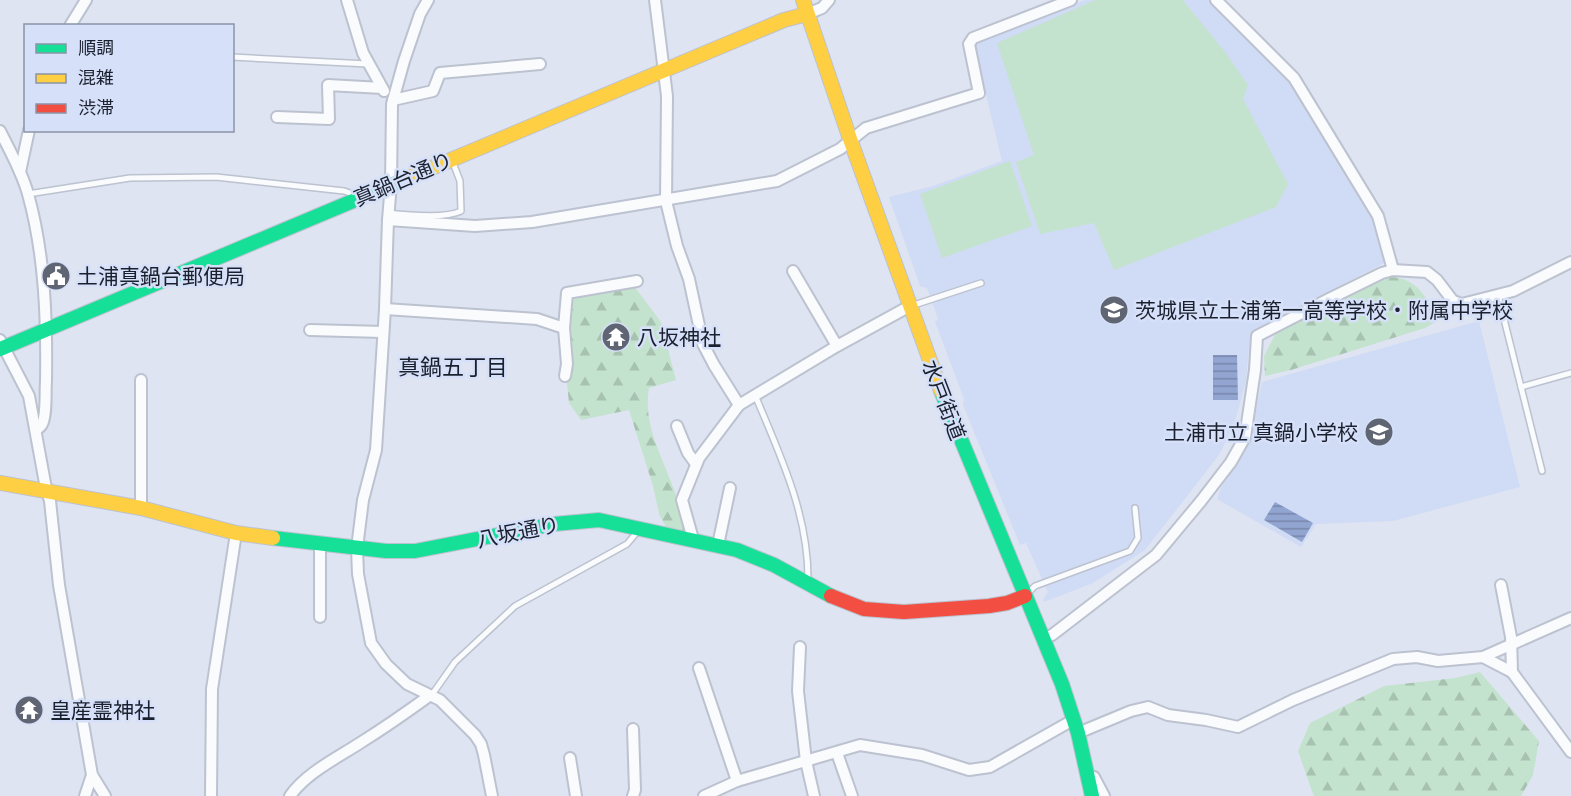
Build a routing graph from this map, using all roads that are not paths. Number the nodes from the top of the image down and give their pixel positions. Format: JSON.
{"nodes":[{"id":1,"x":86,"y":0,"type":"edge"},
{"id":2,"x":347,"y":0,"type":"edge"},
{"id":3,"x":428,"y":0,"type":"edge"},
{"id":4,"x":655,"y":0,"type":"edge"},
{"id":5,"x":829,"y":0,"type":"edge"},
{"id":6,"x":1071,"y":0,"type":"edge"},
{"id":7,"x":1216,"y":0,"type":"edge"},
{"id":8,"x":1058,"y":2,"type":"edge"},
{"id":9,"x":805,"y":7,"type":"edge"},
{"id":10,"x":71,"y":24,"type":"edge"},
{"id":11,"x":234,"y":57,"type":"edge"},
{"id":12,"x":368,"y":64,"type":"junction"},
{"id":13,"x":540,"y":64,"type":"dead end"},
{"id":14,"x":663,"y":71,"type":"junction"},
{"id":15,"x":382,"y":88,"type":"junction"},
{"id":16,"x":392,"y":102,"type":"junction"},
{"id":17,"x":276,"y":117,"type":"dead end"},
{"id":18,"x":0,"y":131,"type":"edge"},
{"id":19,"x":29,"y":132,"type":"edge"},
{"id":20,"x":850,"y":140,"type":"junction"},
{"id":21,"x":452,"y":159,"type":"junction"},
{"id":22,"x":20,"y":172,"type":"junction"},
{"id":23,"x":391,"y":184,"type":"junction"},
{"id":24,"x":28,"y":194,"type":"junction"},
{"id":25,"x":361,"y":196,"type":"junction"},
{"id":26,"x":666,"y":201,"type":"junction"},
{"id":27,"x":388,"y":216,"type":"junction"},
{"id":28,"x":1571,"y":262,"type":"edge"},
{"id":29,"x":1393,"y":270,"type":"junction"},
{"id":30,"x":793,"y":271,"type":"dead end"},
{"id":31,"x":637,"y":281,"type":"dead end"},
{"id":32,"x":981,"y":283,"type":"dead end"},
{"id":33,"x":1498,"y":295,"type":"junction"},
{"id":34,"x":910,"y":306,"type":"junction"},
{"id":35,"x":385,"y":309,"type":"junction"},
{"id":36,"x":46,"y":328,"type":"junction"},
{"id":37,"x":564,"y":328,"type":"junction"},
{"id":38,"x":310,"y":330,"type":"dead end"},
{"id":39,"x":383,"y":332,"type":"junction"},
{"id":40,"x":2,"y":345,"type":"edge"},
{"id":41,"x":837,"y":346,"type":"junction"},
{"id":42,"x":1571,"y":373,"type":"edge"},
{"id":43,"x":565,"y":376,"type":"dead end"},
{"id":44,"x":141,"y":380,"type":"dead end"},
{"id":45,"x":1521,"y":387,"type":"junction"},
{"id":46,"x":755,"y":395,"type":"junction"},
{"id":47,"x":739,"y":405,"type":"junction"},
{"id":48,"x":678,"y":426,"type":"dead end"},
{"id":49,"x":36,"y":430,"type":"junction"},
{"id":50,"x":696,"y":464,"type":"junction"},
{"id":51,"x":1542,"y":471,"type":"dead end"},
{"id":52,"x":0,"y":483,"type":"edge"},
{"id":53,"x":730,"y":488,"type":"dead end"},
{"id":54,"x":47,"y":493,"type":"junction"},
{"id":55,"x":141,"y":508,"type":"junction"},
{"id":56,"x":1135,"y":508,"type":"dead end"},
{"id":57,"x":639,"y":529,"type":"junction"},
{"id":58,"x":236,"y":533,"type":"junction"},
{"id":59,"x":693,"y":539,"type":"junction"},
{"id":60,"x":320,"y":545,"type":"junction"},
{"id":61,"x":718,"y":545,"type":"junction"},
{"id":62,"x":357,"y":548,"type":"junction"},
{"id":63,"x":808,"y":585,"type":"junction"},
{"id":64,"x":1501,"y":585,"type":"dead end"},
{"id":65,"x":1025,"y":596,"type":"junction"},
{"id":66,"x":320,"y":617,"type":"dead end"},
{"id":67,"x":1571,"y":618,"type":"edge"},
{"id":68,"x":1043,"y":639,"type":"junction"},
{"id":69,"x":1512,"y":644,"type":"junction"},
{"id":70,"x":800,"y":647,"type":"dead end"},
{"id":71,"x":1483,"y":657,"type":"junction"},
{"id":72,"x":699,"y":668,"type":"dead end"},
{"id":73,"x":1512,"y":672,"type":"junction"},
{"id":74,"x":430,"y":696,"type":"junction"},
{"id":75,"x":1076,"y":727,"type":"junction"},
{"id":76,"x":633,"y":729,"type":"dead end"},
{"id":77,"x":1571,"y":752,"type":"edge"},
{"id":78,"x":837,"y":753,"type":"junction"},
{"id":79,"x":570,"y":758,"type":"dead end"},
{"id":80,"x":1084,"y":759,"type":"junction"},
{"id":81,"x":806,"y":761,"type":"junction"},
{"id":82,"x":92,"y":775,"type":"junction"},
{"id":83,"x":737,"y":782,"type":"junction"},
{"id":84,"x":85,"y":796,"type":"edge"},
{"id":85,"x":105,"y":796,"type":"edge"},
{"id":86,"x":211,"y":796,"type":"edge"},
{"id":87,"x":290,"y":796,"type":"edge"},
{"id":88,"x":492,"y":796,"type":"edge"},
{"id":89,"x":576,"y":796,"type":"edge"},
{"id":90,"x":633,"y":796,"type":"edge"},
{"id":91,"x":704,"y":796,"type":"edge"},
{"id":92,"x":814,"y":796,"type":"edge"},
{"id":93,"x":852,"y":796,"type":"edge"},
{"id":94,"x":1092,"y":796,"type":"edge"},
{"id":95,"x":1104,"y":796,"type":"edge"}],
"edges":[{"from":1,"to":10,"type":"street"},
{"from":2,"to":12,"type":"street"},
{"from":3,"to":16,"type":"street"},
{"from":4,"to":14,"type":"street"},
{"from":5,"to":9,"type":"street"},
{"from":6,"to":8,"type":"street"},
{"from":7,"to":29,"type":"street"},
{"from":8,"to":20,"type":"street"},
{"from":9,"to":14,"type":"main road","name":"真鍋台通り"},
{"from":9,"to":20,"type":"main road","name":"水戸街道"},
{"from":11,"to":12,"type":"lane"},
{"from":12,"to":15,"type":"street"},
{"from":13,"to":16,"type":"street"},
{"from":14,"to":21,"type":"main road","name":"真鍋台通り"},
{"from":14,"to":26,"type":"street"},
{"from":15,"to":16,"type":"street"},
{"from":15,"to":17,"type":"street"},
{"from":16,"to":23,"type":"street"},
{"from":18,"to":22,"type":"street"},
{"from":19,"to":22,"type":"street"},
{"from":20,"to":26,"type":"street"},
{"from":20,"to":34,"type":"main road","name":"水戸街道"},
{"from":21,"to":23,"type":"main road","name":"真鍋台通り"},
{"from":21,"to":27,"type":"lane"},
{"from":22,"to":24,"type":"street"},
{"from":23,"to":25,"type":"main road","name":"真鍋台通り"},
{"from":23,"to":27,"type":"street"},
{"from":24,"to":25,"type":"lane"},
{"from":24,"to":36,"type":"street"},
{"from":25,"to":36,"type":"main road","name":"真鍋台通り"},
{"from":26,"to":27,"type":"street"},
{"from":26,"to":47,"type":"street"},
{"from":27,"to":35,"type":"street"},
{"from":28,"to":33,"type":"street"},
{"from":29,"to":33,"type":"street"},
{"from":29,"to":68,"type":"street"},
{"from":30,"to":41,"type":"street"},
{"from":31,"to":37,"type":"street"},
{"from":32,"to":34,"type":"lane"},
{"from":33,"to":45,"type":"lane"},
{"from":34,"to":41,"type":"street"},
{"from":34,"to":65,"type":"main road","name":"水戸街道"},
{"from":35,"to":37,"type":"street"},
{"from":35,"to":39,"type":"street"},
{"from":36,"to":40,"type":"main road","name":"真鍋台通り"},
{"from":36,"to":49,"type":"street"},
{"from":37,"to":43,"type":"street"},
{"from":38,"to":39,"type":"street"},
{"from":39,"to":62,"type":"street"},
{"from":40,"to":49,"type":"street"},
{"from":41,"to":46,"type":"street"},
{"from":42,"to":45,"type":"lane"},
{"from":44,"to":55,"type":"street"},
{"from":45,"to":51,"type":"lane"},
{"from":46,"to":47,"type":"street"},
{"from":46,"to":63,"type":"lane"},
{"from":47,"to":50,"type":"street"},
{"from":48,"to":50,"type":"street"},
{"from":49,"to":54,"type":"street"},
{"from":50,"to":59,"type":"street"},
{"from":52,"to":54,"type":"main road","name":"八坂通り"},
{"from":53,"to":61,"type":"street"},
{"from":54,"to":55,"type":"main road","name":"八坂通り"},
{"from":54,"to":82,"type":"street"},
{"from":55,"to":58,"type":"main road","name":"八坂通り"},
{"from":56,"to":65,"type":"lane"},
{"from":57,"to":59,"type":"main road","name":"八坂通り"},
{"from":57,"to":62,"type":"main road","name":"八坂通り"},
{"from":57,"to":74,"type":"lane"},
{"from":58,"to":60,"type":"main road","name":"八坂通り"},
{"from":58,"to":86,"type":"street"},
{"from":59,"to":61,"type":"main road","name":"八坂通り"},
{"from":60,"to":62,"type":"main road","name":"八坂通り"},
{"from":60,"to":66,"type":"street"},
{"from":61,"to":63,"type":"main road","name":"八坂通り"},
{"from":62,"to":74,"type":"street"},
{"from":63,"to":65,"type":"main road","name":"八坂通り"},
{"from":64,"to":69,"type":"street"},
{"from":65,"to":68,"type":"main road","name":"水戸街道"},
{"from":67,"to":69,"type":"street"},
{"from":68,"to":75,"type":"main road","name":"水戸街道"},
{"from":69,"to":71,"type":"street"},
{"from":69,"to":73,"type":"street"},
{"from":70,"to":81,"type":"street"},
{"from":71,"to":73,"type":"street"},
{"from":71,"to":75,"type":"street"},
{"from":72,"to":83,"type":"street"},
{"from":73,"to":77,"type":"street"},
{"from":74,"to":87,"type":"street"},
{"from":74,"to":88,"type":"street"},
{"from":75,"to":78,"type":"street"},
{"from":75,"to":80,"type":"main road","name":"水戸街道"},
{"from":76,"to":90,"type":"street"},
{"from":78,"to":81,"type":"street"},
{"from":78,"to":93,"type":"street"},
{"from":79,"to":89,"type":"street"},
{"from":80,"to":94,"type":"main road","name":"水戸街道"},
{"from":80,"to":95,"type":"street"},
{"from":81,"to":83,"type":"street"},
{"from":81,"to":92,"type":"street"},
{"from":82,"to":84,"type":"street"},
{"from":82,"to":85,"type":"street"},
{"from":83,"to":91,"type":"street"}]}
